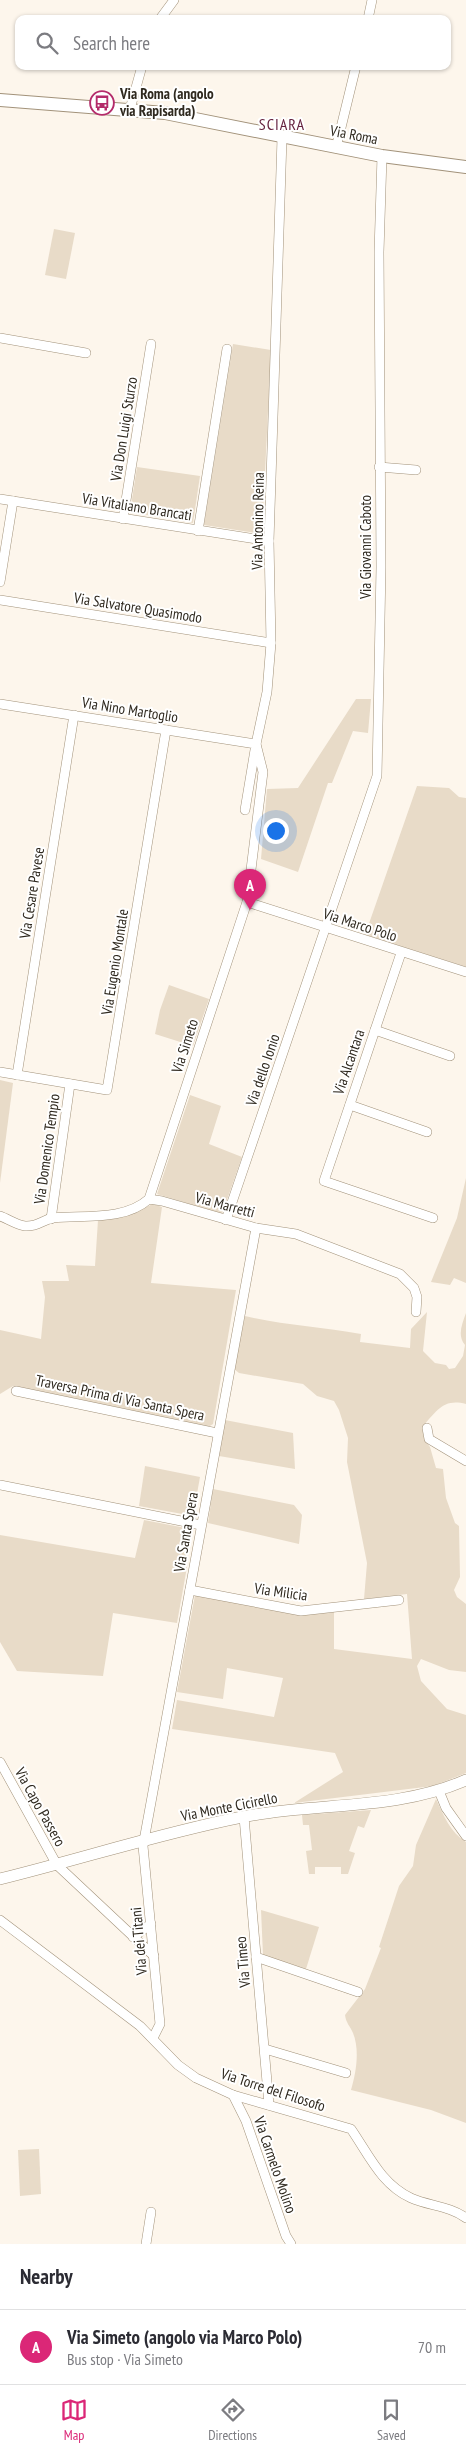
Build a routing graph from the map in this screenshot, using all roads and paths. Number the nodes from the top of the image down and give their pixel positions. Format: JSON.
{"nodes":[{"id":1,"x":174,"y":0,"type":"edge"},
{"id":2,"x":372,"y":0,"type":"edge"},
{"id":3,"x":163,"y":15,"type":"edge"},
{"id":4,"x":369,"y":15,"type":"edge"},
{"id":5,"x":141,"y":70,"type":"edge"},
{"id":6,"x":355,"y":70,"type":"edge"},
{"id":7,"x":0,"y":100,"type":"edge"},
{"id":8,"x":130,"y":110,"type":"junction"},
{"id":9,"x":282,"y":138,"type":"junction"},
{"id":10,"x":336,"y":148,"type":"junction"},
{"id":11,"x":382,"y":156,"type":"junction"},
{"id":12,"x":466,"y":167,"type":"edge"},
{"id":13,"x":0,"y":338,"type":"edge"},
{"id":14,"x":152,"y":344,"type":"dead end"},
{"id":15,"x":227,"y":350,"type":"dead end"},
{"id":16,"x":86,"y":353,"type":"dead end"},
{"id":17,"x":379,"y":467,"type":"junction"},
{"id":18,"x":416,"y":470,"type":"dead end"},
{"id":19,"x":0,"y":499,"type":"edge"},
{"id":20,"x":12,"y":501,"type":"junction"},
{"id":21,"x":123,"y":519,"type":"junction"},
{"id":22,"x":198,"y":531,"type":"junction"},
{"id":23,"x":269,"y":541,"type":"junction"},
{"id":24,"x":0,"y":582,"type":"edge"},
{"id":25,"x":0,"y":600,"type":"edge"},
{"id":26,"x":271,"y":643,"type":"junction"},
{"id":27,"x":0,"y":704,"type":"edge"},
{"id":28,"x":74,"y":715,"type":"junction"},
{"id":29,"x":166,"y":730,"type":"junction"},
{"id":30,"x":256,"y":744,"type":"junction"},
{"id":31,"x":245,"y":810,"type":"dead end"},
{"id":32,"x":247,"y":902,"type":"junction"},
{"id":33,"x":326,"y":928,"type":"junction"},
{"id":34,"x":401,"y":953,"type":"junction"},
{"id":35,"x":466,"y":972,"type":"edge"},
{"id":36,"x":375,"y":1030,"type":"junction"},
{"id":37,"x":450,"y":1056,"type":"dead end"},
{"id":38,"x":0,"y":1072,"type":"edge"},
{"id":39,"x":17,"y":1075,"type":"junction"},
{"id":40,"x":70,"y":1084,"type":"junction"},
{"id":41,"x":350,"y":1104,"type":"junction"},
{"id":42,"x":427,"y":1132,"type":"dead end"},
{"id":43,"x":149,"y":1199,"type":"junction"},
{"id":44,"x":0,"y":1216,"type":"edge"},
{"id":45,"x":433,"y":1218,"type":"dead end"},
{"id":46,"x":51,"y":1219,"type":"junction"},
{"id":47,"x":226,"y":1220,"type":"junction"},
{"id":48,"x":256,"y":1228,"type":"junction"},
{"id":49,"x":416,"y":1312,"type":"dead end"},
{"id":50,"x":16,"y":1391,"type":"dead end"},
{"id":51,"x":427,"y":1428,"type":"dead end"},
{"id":52,"x":217,"y":1433,"type":"junction"},
{"id":53,"x":466,"y":1461,"type":"edge"},
{"id":54,"x":0,"y":1485,"type":"edge"},
{"id":55,"x":201,"y":1525,"type":"junction"},
{"id":56,"x":190,"y":1590,"type":"junction"},
{"id":57,"x":399,"y":1600,"type":"dead end"},
{"id":58,"x":0,"y":1762,"type":"edge"},
{"id":59,"x":466,"y":1780,"type":"edge"},
{"id":60,"x":439,"y":1791,"type":"junction"},
{"id":61,"x":244,"y":1816,"type":"junction"},
{"id":62,"x":466,"y":1836,"type":"edge"},
{"id":63,"x":144,"y":1840,"type":"junction"},
{"id":64,"x":56,"y":1865,"type":"junction"},
{"id":65,"x":0,"y":1879,"type":"edge"},
{"id":66,"x":0,"y":1920,"type":"edge"},
{"id":67,"x":151,"y":1924,"type":"junction"},
{"id":68,"x":133,"y":1936,"type":"junction"},
{"id":69,"x":154,"y":1956,"type":"junction"},
{"id":70,"x":256,"y":1957,"type":"junction"},
{"id":71,"x":358,"y":1992,"type":"dead end"},
{"id":72,"x":153,"y":2038,"type":"junction"},
{"id":73,"x":264,"y":2049,"type":"junction"},
{"id":74,"x":346,"y":2073,"type":"dead end"},
{"id":75,"x":233,"y":2095,"type":"junction"},
{"id":76,"x":269,"y":2105,"type":"junction"},
{"id":77,"x":152,"y":2212,"type":"dead end"},
{"id":78,"x":466,"y":2218,"type":"edge"},
{"id":79,"x":287,"y":2241,"type":"edge"},
{"id":80,"x":146,"y":2244,"type":"edge"}],
"edges":[{"from":1,"to":3,"type":"street"},
{"from":2,"to":4,"type":"street"},
{"from":5,"to":8,"type":"street"},
{"from":6,"to":10,"type":"street"},
{"from":7,"to":8,"type":"main road","name":"Via Roma"},
{"from":8,"to":9,"type":"main road","name":"Via Roma"},
{"from":9,"to":10,"type":"main road","name":"Via Roma"},
{"from":9,"to":23,"type":"street","name":"Via Antonino Reina"},
{"from":10,"to":11,"type":"main road","name":"Via Roma"},
{"from":11,"to":12,"type":"main road","name":"Via Roma"},
{"from":11,"to":17,"type":"street","name":"Via Giovanni Caboto"},
{"from":13,"to":16,"type":"street"},
{"from":14,"to":21,"type":"street","name":"Via Don Luigi Sturzo"},
{"from":15,"to":22,"type":"street"},
{"from":17,"to":18,"type":"street"},
{"from":17,"to":33,"type":"street","name":"Via Giovanni Caboto"},
{"from":19,"to":20,"type":"street","name":"Via Vitaliano Brancati"},
{"from":20,"to":21,"type":"street","name":"Via Vitaliano Brancati"},
{"from":20,"to":24,"type":"street"},
{"from":21,"to":22,"type":"street","name":"Via Vitaliano Brancati"},
{"from":22,"to":23,"type":"street","name":"Via Vitaliano Brancati"},
{"from":23,"to":26,"type":"street","name":"Via Antonino Reina"},
{"from":25,"to":26,"type":"street","name":"Via Salvatore Quasimodo"},
{"from":26,"to":30,"type":"street","name":"Via Antonino Reina"},
{"from":27,"to":28,"type":"street","name":"Via Nino Martoglio"},
{"from":28,"to":29,"type":"street","name":"Via Nino Martoglio"},
{"from":28,"to":39,"type":"street","name":"Via Cesare Pavese"},
{"from":29,"to":30,"type":"street","name":"Via Nino Martoglio"},
{"from":29,"to":40,"type":"street","name":"Via Eugenio Montale"},
{"from":30,"to":31,"type":"street"},
{"from":30,"to":32,"type":"street","name":"Via Antonino Reina"},
{"from":32,"to":33,"type":"street","name":"Via Marco Polo"},
{"from":32,"to":43,"type":"street","name":"Via Simeto"},
{"from":33,"to":34,"type":"street","name":"Via Marco Polo"},
{"from":33,"to":47,"type":"street","name":"Via dello Ionio"},
{"from":34,"to":35,"type":"street","name":"Via Marco Polo"},
{"from":34,"to":36,"type":"street","name":"Via Alcantara"},
{"from":36,"to":37,"type":"street"},
{"from":36,"to":41,"type":"street","name":"Via Alcantara"},
{"from":38,"to":39,"type":"street","name":"Via Eugenio Montale"},
{"from":39,"to":40,"type":"street","name":"Via Eugenio Montale"},
{"from":40,"to":46,"type":"street","name":"Via Domenico Tempio"},
{"from":41,"to":42,"type":"street"},
{"from":41,"to":45,"type":"street","name":"Via Alcantara"},
{"from":43,"to":46,"type":"street"},
{"from":43,"to":47,"type":"street","name":"Via Marretti"},
{"from":44,"to":46,"type":"street"},
{"from":47,"to":48,"type":"street","name":"Via Marretti"},
{"from":48,"to":49,"type":"street","name":"Via Marretti"},
{"from":48,"to":52,"type":"street","name":"Via Santa Spera"},
{"from":50,"to":52,"type":"street","name":"Traversa Prima di Via Santa Spera"},
{"from":51,"to":53,"type":"street"},
{"from":52,"to":55,"type":"street","name":"Via Santa Spera"},
{"from":54,"to":55,"type":"street"},
{"from":55,"to":56,"type":"street","name":"Via Santa Spera"},
{"from":56,"to":57,"type":"street","name":"Via Milicia"},
{"from":56,"to":63,"type":"street","name":"Via Santa Spera"},
{"from":58,"to":64,"type":"street","name":"Via Capo Passero"},
{"from":59,"to":60,"type":"street","name":"Via Monte Cicirello"},
{"from":60,"to":61,"type":"street","name":"Via Monte Cicirello"},
{"from":60,"to":62,"type":"street"},
{"from":61,"to":63,"type":"street","name":"Via Monte Cicirello"},
{"from":61,"to":70,"type":"street","name":"Via Timeo"},
{"from":63,"to":64,"type":"street","name":"Via Monte Cicirello"},
{"from":63,"to":67,"type":"street","name":"Via dei Titani"},
{"from":64,"to":65,"type":"street","name":"Via Monte Cicirello"},
{"from":64,"to":68,"type":"street","name":"Via Capo Passero"},
{"from":66,"to":72,"type":"street","name":"Via Torre del Filosofo"},
{"from":67,"to":68,"type":"street"},
{"from":67,"to":69,"type":"street","name":"Via dei Titani"},
{"from":68,"to":69,"type":"street","name":"Via Capo Passero"},
{"from":69,"to":72,"type":"street","name":"Via dei Titani"},
{"from":70,"to":71,"type":"street"},
{"from":70,"to":73,"type":"street","name":"Via Timeo"},
{"from":72,"to":75,"type":"street","name":"Via Torre del Filosofo"},
{"from":73,"to":74,"type":"street"},
{"from":73,"to":76,"type":"street","name":"Via Timeo"},
{"from":75,"to":76,"type":"street","name":"Via Torre del Filosofo"},
{"from":75,"to":79,"type":"street","name":"Via Carmelo Molino"},
{"from":76,"to":78,"type":"street","name":"Via Torre del Filosofo"},
{"from":77,"to":80,"type":"street"}]}
